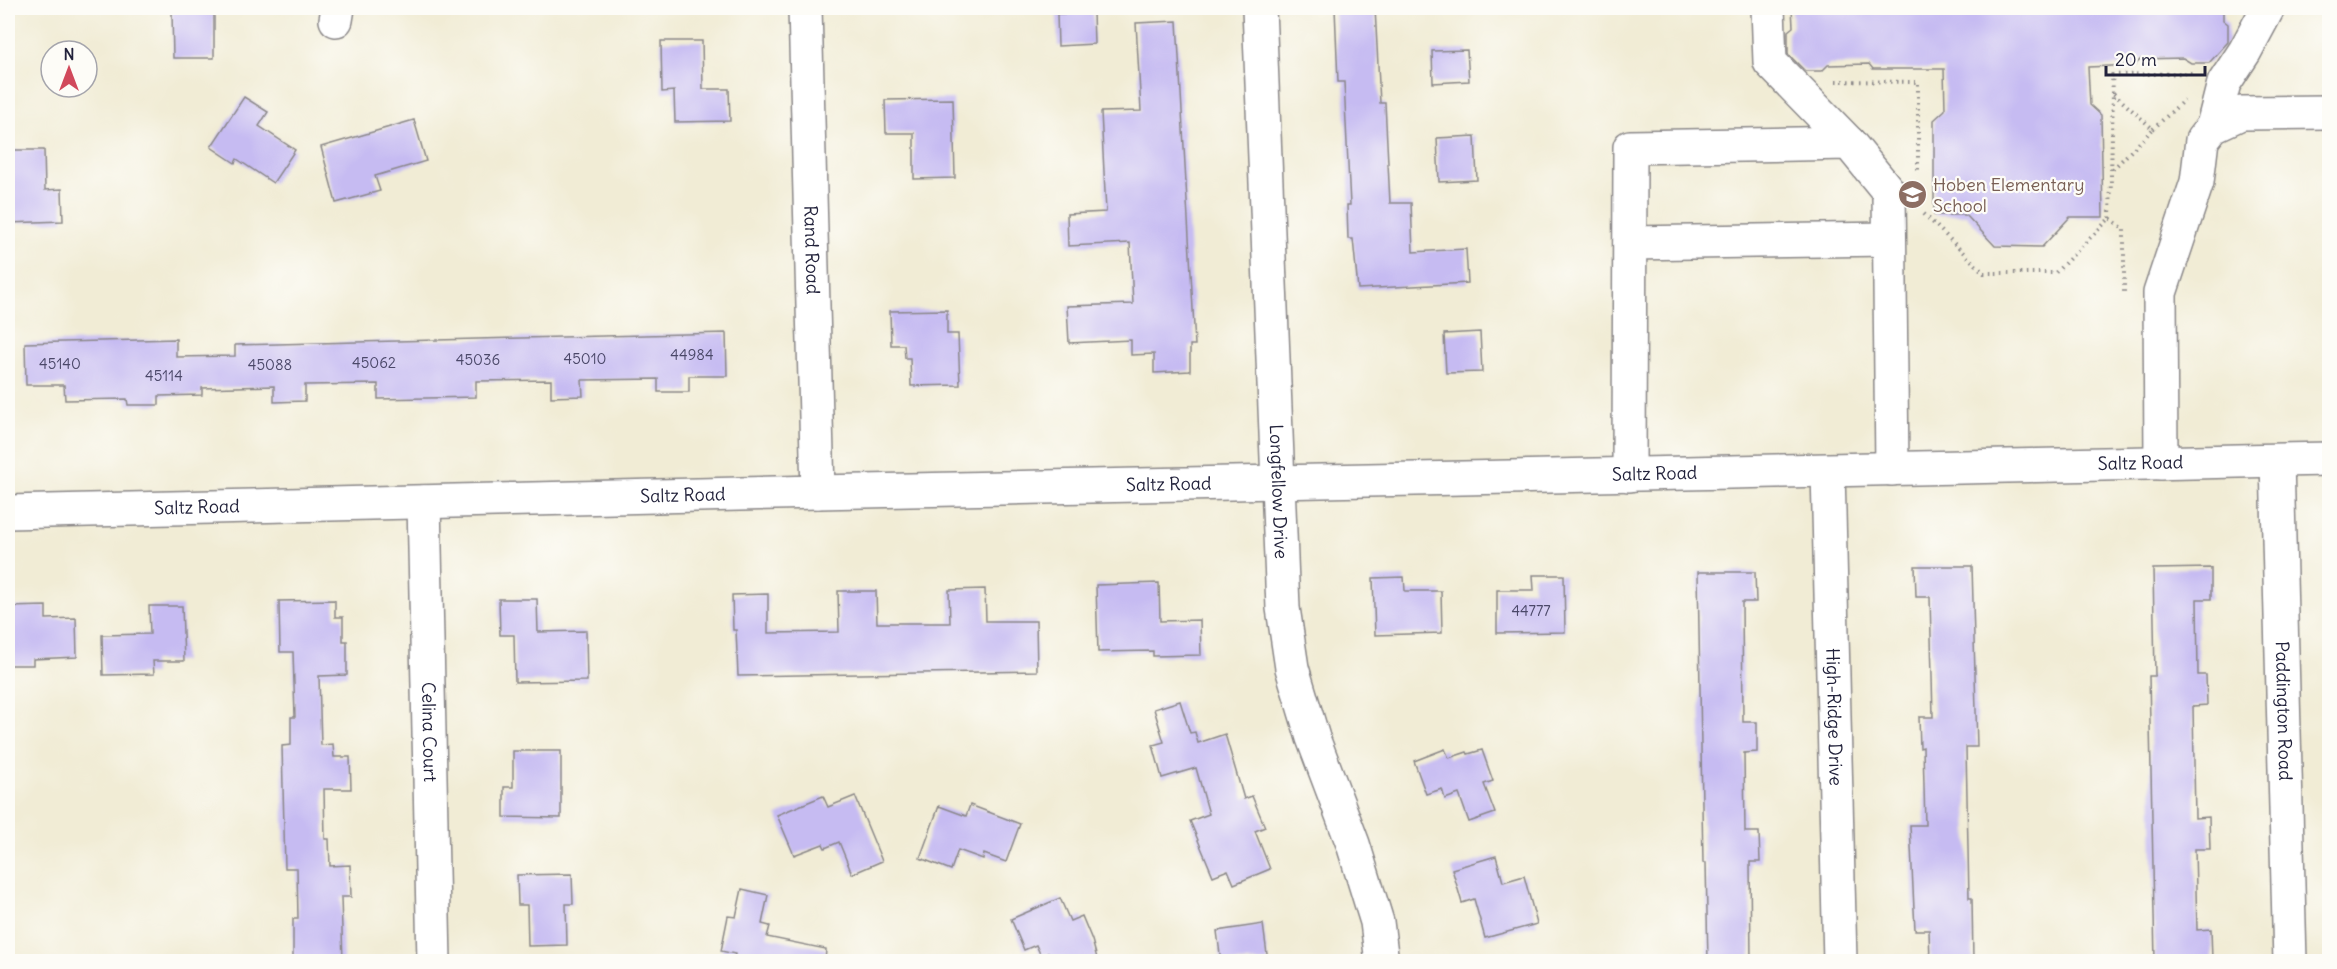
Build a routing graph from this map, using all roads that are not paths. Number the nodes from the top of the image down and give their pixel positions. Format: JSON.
{"nodes":[{"id":1,"x":805,"y":8,"type":"edge"},
{"id":2,"x":1259,"y":8,"type":"edge"},
{"id":3,"x":1768,"y":8,"type":"edge"},
{"id":4,"x":2268,"y":8,"type":"edge"},
{"id":5,"x":2330,"y":112,"type":"edge"},
{"id":6,"x":2212,"y":126,"type":"junction"},
{"id":7,"x":1849,"y":143,"type":"junction"},
{"id":8,"x":1889,"y":239,"type":"junction"},
{"id":9,"x":1630,"y":243,"type":"junction"},
{"id":10,"x":2330,"y":459,"type":"edge"},
{"id":11,"x":2277,"y":460,"type":"junction"},
{"id":12,"x":2161,"y":463,"type":"junction"},
{"id":13,"x":1892,"y":469,"type":"junction"},
{"id":14,"x":1828,"y":471,"type":"junction"},
{"id":15,"x":1629,"y":475,"type":"junction"},
{"id":16,"x":1277,"y":482,"type":"junction"},
{"id":17,"x":818,"y":492,"type":"junction"},
{"id":18,"x":424,"y":502,"type":"junction"},
{"id":19,"x":8,"y":512,"type":"edge"},
{"id":20,"x":434,"y":962,"type":"edge"},
{"id":21,"x":1382,"y":962,"type":"edge"},
{"id":22,"x":1840,"y":962,"type":"edge"},
{"id":23,"x":2290,"y":962,"type":"edge"}],
"edges":[{"from":1,"to":17,"type":"street","name":"Rand Road"},
{"from":2,"to":16,"type":"street","name":"Longfellow Drive"},
{"from":3,"to":7,"type":"street"},
{"from":4,"to":6,"type":"street"},
{"from":5,"to":6,"type":"street"},
{"from":6,"to":12,"type":"street"},
{"from":7,"to":8,"type":"street"},
{"from":7,"to":9,"type":"street"},
{"from":8,"to":9,"type":"street"},
{"from":8,"to":13,"type":"street"},
{"from":9,"to":15,"type":"street"},
{"from":10,"to":11,"type":"street","name":"Saltz Road"},
{"from":11,"to":12,"type":"street","name":"Saltz Road"},
{"from":11,"to":23,"type":"street","name":"Paddington Road"},
{"from":12,"to":13,"type":"street","name":"Saltz Road"},
{"from":13,"to":14,"type":"street","name":"Saltz Road"},
{"from":14,"to":15,"type":"street","name":"Saltz Road"},
{"from":14,"to":22,"type":"street","name":"High-Ridge Drive"},
{"from":15,"to":16,"type":"street","name":"Saltz Road"},
{"from":16,"to":17,"type":"street","name":"Saltz Road"},
{"from":16,"to":21,"type":"street","name":"Longfellow Drive"},
{"from":17,"to":18,"type":"street","name":"Saltz Road"},
{"from":18,"to":19,"type":"street","name":"Saltz Road"},
{"from":18,"to":20,"type":"street","name":"Celina Court"}]}
